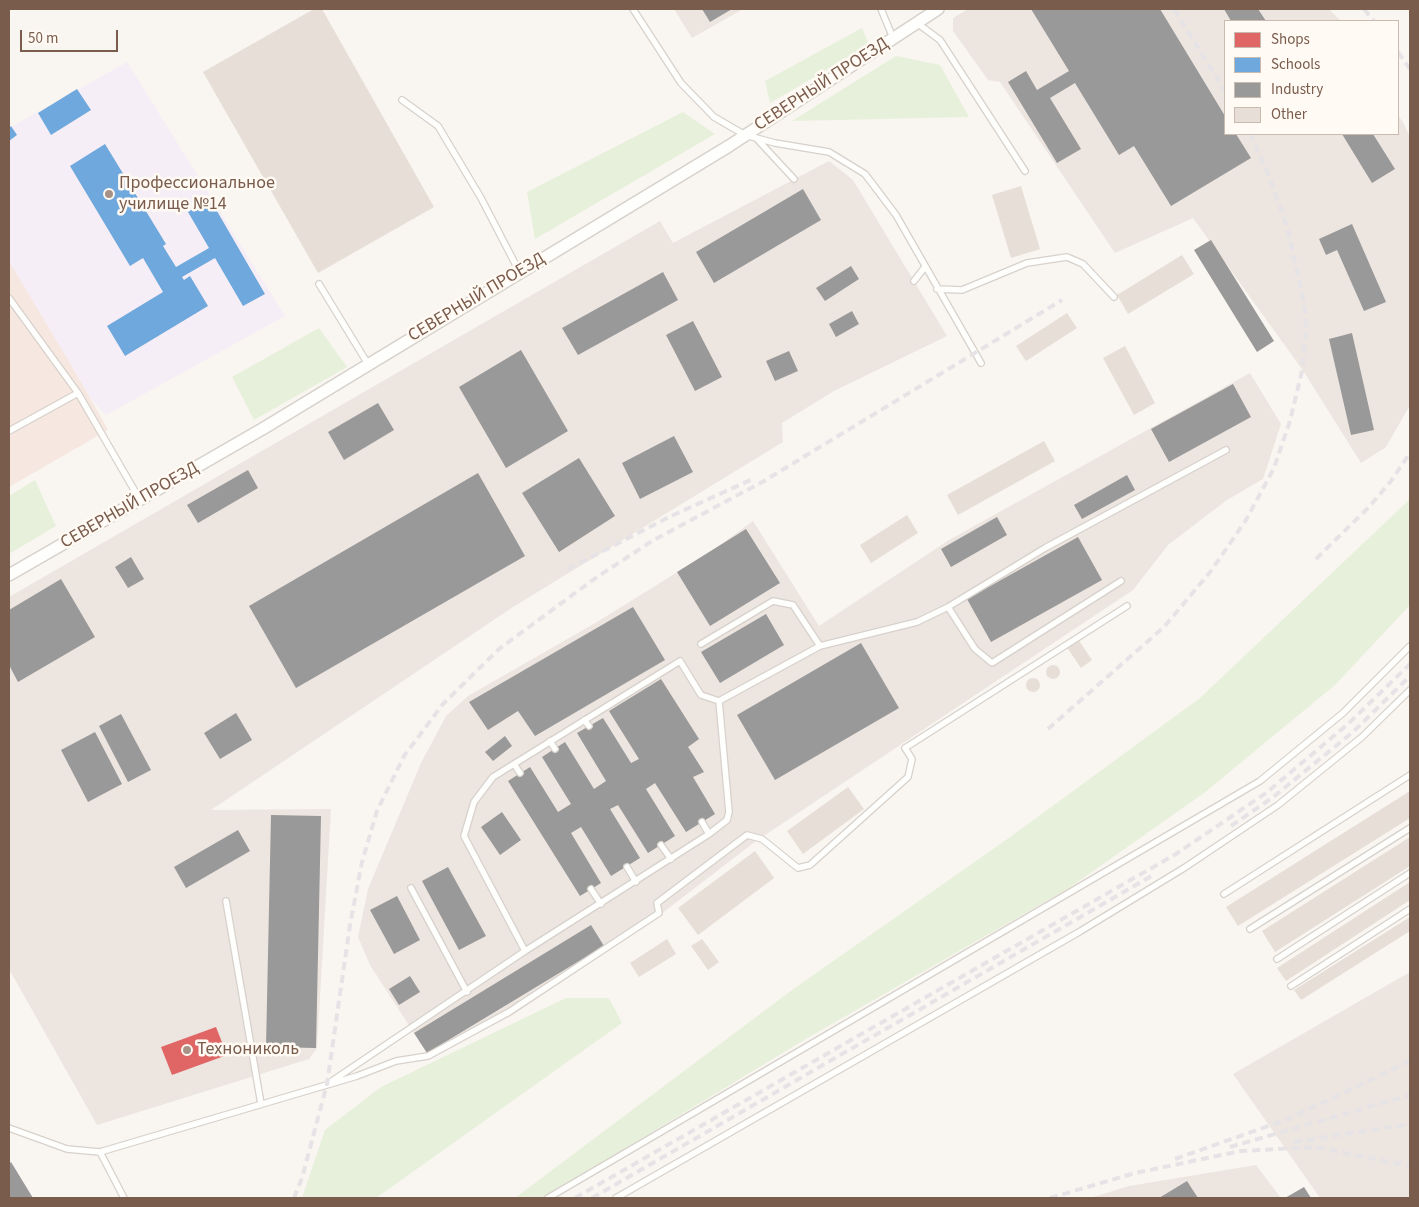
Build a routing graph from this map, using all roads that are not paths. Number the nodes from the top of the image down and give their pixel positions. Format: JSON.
{"nodes":[{"id":1,"x":633,"y":9,"type":"edge"},
{"id":2,"x":881,"y":9,"type":"edge"},
{"id":3,"x":938,"y":9,"type":"edge"},
{"id":4,"x":917,"y":23,"type":"junction"},
{"id":5,"x":893,"y":38,"type":"junction"},
{"id":6,"x":402,"y":100,"type":"dead end"},
{"id":7,"x":750,"y":136,"type":"junction"},
{"id":8,"x":1024,"y":171,"type":"dead end"},
{"id":9,"x":794,"y":179,"type":"dead end"},
{"id":10,"x":925,"y":267,"type":"junction"},
{"id":11,"x":520,"y":272,"type":"junction"},
{"id":12,"x":914,"y":281,"type":"dead end"},
{"id":13,"x":319,"y":284,"type":"dead end"},
{"id":14,"x":937,"y":288,"type":"junction"},
{"id":15,"x":1114,"y":297,"type":"dead end"},
{"id":16,"x":9,"y":298,"type":"edge"},
{"id":17,"x":11,"y":306,"type":"edge"},
{"id":18,"x":981,"y":363,"type":"dead end"},
{"id":19,"x":368,"y":364,"type":"junction"},
{"id":20,"x":78,"y":393,"type":"junction"},
{"id":21,"x":9,"y":432,"type":"edge"},
{"id":22,"x":1226,"y":450,"type":"dead end"},
{"id":23,"x":140,"y":500,"type":"junction"},
{"id":24,"x":9,"y":574,"type":"edge"},
{"id":25,"x":1121,"y":581,"type":"dead end"},
{"id":26,"x":1127,"y":606,"type":"dead end"},
{"id":27,"x":948,"y":607,"type":"junction"},
{"id":28,"x":701,"y":644,"type":"dead end"},
{"id":29,"x":820,"y":646,"type":"junction"},
{"id":30,"x":1410,"y":646,"type":"edge"},
{"id":31,"x":1410,"y":690,"type":"edge"},
{"id":32,"x":719,"y":701,"type":"junction"},
{"id":33,"x":584,"y":720,"type":"junction"},
{"id":34,"x":589,"y":726,"type":"dead end"},
{"id":35,"x":550,"y":742,"type":"junction"},
{"id":36,"x":555,"y":748,"type":"dead end"},
{"id":37,"x":514,"y":764,"type":"junction"},
{"id":38,"x":520,"y":773,"type":"dead end"},
{"id":39,"x":1410,"y":776,"type":"edge"},
{"id":40,"x":702,"y":822,"type":"dead end"},
{"id":41,"x":1410,"y":828,"type":"edge"},
{"id":42,"x":709,"y":834,"type":"junction"},
{"id":43,"x":661,"y":845,"type":"dead end"},
{"id":44,"x":671,"y":859,"type":"junction"},
{"id":45,"x":627,"y":866,"type":"dead end"},
{"id":46,"x":1410,"y":872,"type":"edge"},
{"id":47,"x":636,"y":882,"type":"junction"},
{"id":48,"x":411,"y":888,"type":"dead end"},
{"id":49,"x":592,"y":889,"type":"dead end"},
{"id":50,"x":1224,"y":894,"type":"dead end"},
{"id":51,"x":226,"y":901,"type":"dead end"},
{"id":52,"x":601,"y":904,"type":"junction"},
{"id":53,"x":1410,"y":909,"type":"edge"},
{"id":54,"x":1250,"y":929,"type":"dead end"},
{"id":55,"x":524,"y":951,"type":"junction"},
{"id":56,"x":1277,"y":959,"type":"dead end"},
{"id":57,"x":1291,"y":986,"type":"dead end"},
{"id":58,"x":466,"y":992,"type":"junction"},
{"id":59,"x":327,"y":1084,"type":"junction"},
{"id":60,"x":260,"y":1104,"type":"junction"},
{"id":61,"x":9,"y":1128,"type":"edge"},
{"id":62,"x":100,"y":1152,"type":"junction"},
{"id":63,"x":124,"y":1198,"type":"edge"},
{"id":64,"x":548,"y":1198,"type":"edge"},
{"id":65,"x":616,"y":1198,"type":"edge"}],
"edges":[{"from":1,"to":7,"type":"lane"},
{"from":2,"to":5,"type":"lane"},
{"from":3,"to":4,"type":"street","name":"СЕВЕРНЫЙ ПРОЕЗД"},
{"from":4,"to":5,"type":"street","name":"СЕВЕРНЫЙ ПРОЕЗД"},
{"from":4,"to":8,"type":"lane"},
{"from":5,"to":7,"type":"street","name":"СЕВЕРНЫЙ ПРОЕЗД"},
{"from":6,"to":11,"type":"lane"},
{"from":7,"to":9,"type":"lane"},
{"from":7,"to":10,"type":"lane"},
{"from":7,"to":11,"type":"street","name":"СЕВЕРНЫЙ ПРОЕЗД"},
{"from":10,"to":12,"type":"lane"},
{"from":10,"to":14,"type":"lane"},
{"from":11,"to":19,"type":"street","name":"СЕВЕРНЫЙ ПРОЕЗД"},
{"from":13,"to":19,"type":"lane"},
{"from":14,"to":15,"type":"lane"},
{"from":14,"to":18,"type":"lane"},
{"from":16,"to":17,"type":"lane"},
{"from":17,"to":20,"type":"lane"},
{"from":19,"to":23,"type":"street","name":"СЕВЕРНЫЙ ПРОЕЗД"},
{"from":20,"to":21,"type":"lane"},
{"from":20,"to":23,"type":"lane"},
{"from":22,"to":27,"type":"lane"},
{"from":23,"to":24,"type":"street","name":"СЕВЕРНЫЙ ПРОЕЗД"},
{"from":25,"to":27,"type":"lane"},
{"from":26,"to":59,"type":"lane"},
{"from":27,"to":29,"type":"lane"},
{"from":28,"to":29,"type":"lane"},
{"from":29,"to":32,"type":"lane"},
{"from":30,"to":64,"type":"lane"},
{"from":31,"to":65,"type":"lane"},
{"from":32,"to":33,"type":"lane"},
{"from":32,"to":42,"type":"lane"},
{"from":33,"to":34,"type":"lane"},
{"from":33,"to":35,"type":"lane"},
{"from":35,"to":36,"type":"lane"},
{"from":35,"to":37,"type":"lane"},
{"from":37,"to":38,"type":"lane"},
{"from":37,"to":55,"type":"lane"},
{"from":39,"to":50,"type":"lane"},
{"from":40,"to":42,"type":"lane"},
{"from":41,"to":54,"type":"lane"},
{"from":42,"to":44,"type":"lane"},
{"from":43,"to":44,"type":"lane"},
{"from":44,"to":47,"type":"lane"},
{"from":45,"to":47,"type":"lane"},
{"from":46,"to":56,"type":"lane"},
{"from":47,"to":52,"type":"lane"},
{"from":48,"to":58,"type":"lane"},
{"from":49,"to":52,"type":"lane"},
{"from":51,"to":60,"type":"lane"},
{"from":52,"to":55,"type":"lane"},
{"from":53,"to":57,"type":"lane"},
{"from":55,"to":58,"type":"lane"},
{"from":58,"to":59,"type":"lane"},
{"from":59,"to":60,"type":"lane"},
{"from":60,"to":62,"type":"lane"},
{"from":61,"to":62,"type":"lane"},
{"from":62,"to":63,"type":"lane"}]}
